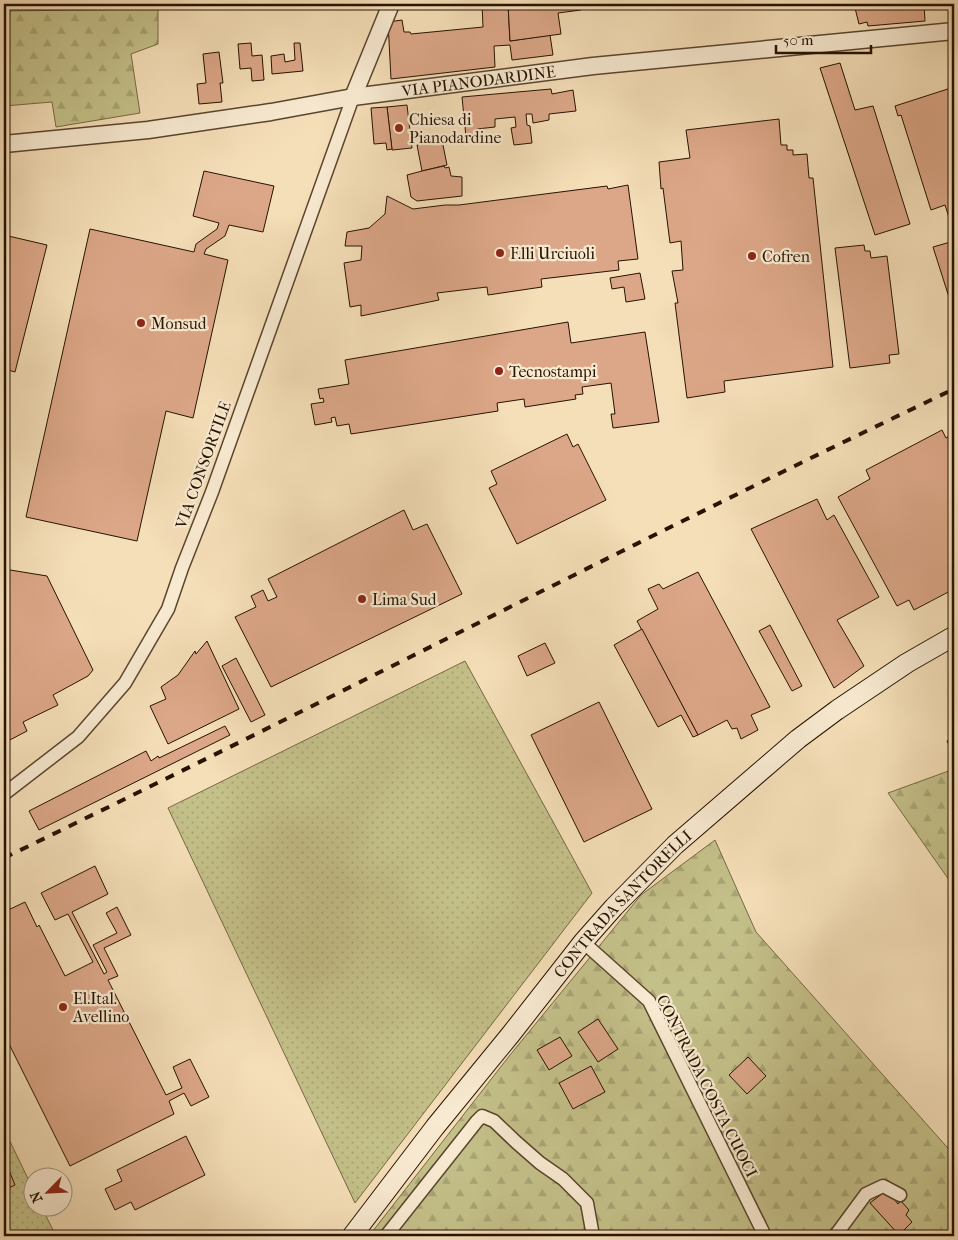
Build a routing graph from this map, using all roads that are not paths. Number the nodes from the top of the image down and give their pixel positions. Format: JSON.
{"nodes":[{"id":1,"x":391,"y":4,"type":"edge"},
{"id":2,"x":954,"y":31,"type":"edge"},
{"id":3,"x":353,"y":96,"type":"junction"},
{"id":4,"x":4,"y":144,"type":"edge"},
{"id":5,"x":954,"y":636,"type":"edge"},
{"id":6,"x":4,"y":794,"type":"edge"},
{"id":7,"x":583,"y":942,"type":"junction"},
{"id":8,"x":900,"y":1195,"type":"dead end"},
{"id":9,"x":352,"y":1236,"type":"edge"},
{"id":10,"x":386,"y":1236,"type":"edge"},
{"id":11,"x":593,"y":1236,"type":"edge"},
{"id":12,"x":765,"y":1236,"type":"edge"},
{"id":13,"x":835,"y":1236,"type":"edge"}],
"edges":[{"from":1,"to":3,"type":"street"},
{"from":2,"to":3,"type":"street","name":"VIA PIANODARDINE"},
{"from":3,"to":4,"type":"street","name":"VIA PIANODARDINE"},
{"from":3,"to":6,"type":"street","name":"VIA CONSORTILE"},
{"from":5,"to":7,"type":"main road","name":"CONTRADA SANTORELLI"},
{"from":7,"to":9,"type":"main road","name":"CONTRADA SANTORELLI"},
{"from":7,"to":12,"type":"street","name":"CONTRADA COSTA CUOCI"},
{"from":8,"to":13,"type":"street"},
{"from":10,"to":11,"type":"street"}]}
